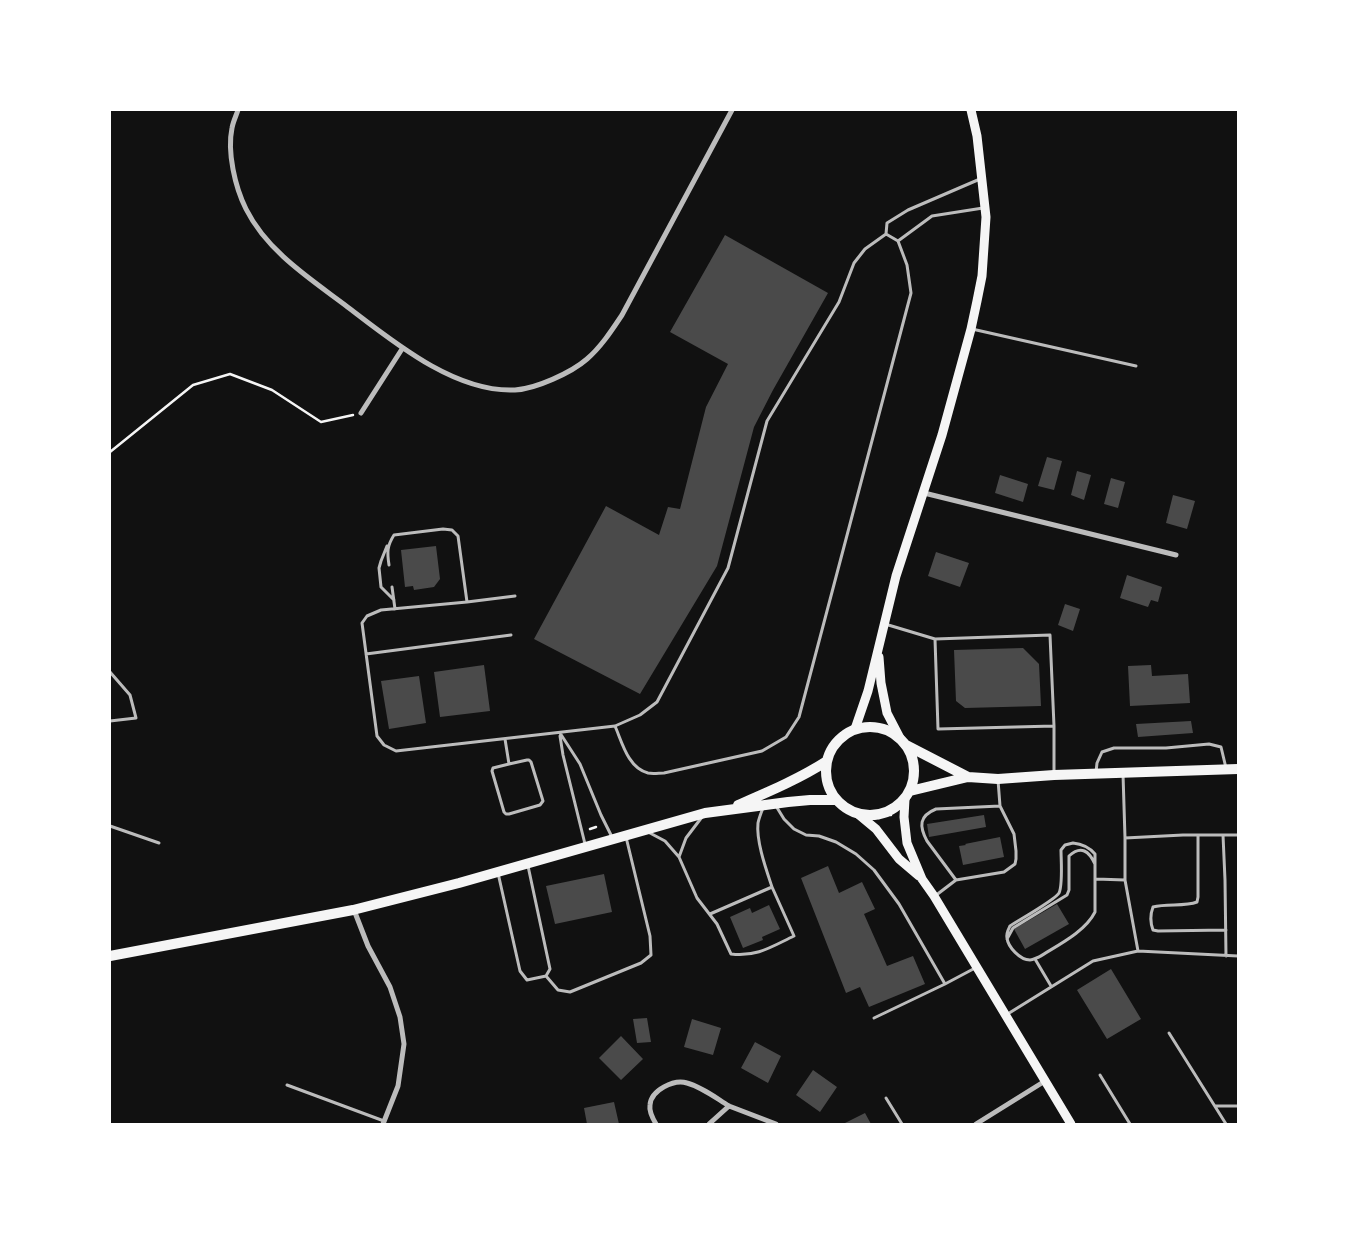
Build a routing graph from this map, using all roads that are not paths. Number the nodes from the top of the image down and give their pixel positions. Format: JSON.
{"nodes":[{"id":1,"x":238,"y":110,"type":"edge"},
{"id":2,"x":732,"y":110,"type":"edge"},
{"id":3,"x":971,"y":110,"type":"edge"},
{"id":4,"x":982,"y":178,"type":"junction"},
{"id":5,"x":985,"y":208,"type":"junction"},
{"id":6,"x":886,"y":234,"type":"junction"},
{"id":7,"x":898,"y":240,"type":"junction"},
{"id":8,"x":971,"y":329,"type":"junction"},
{"id":9,"x":402,"y":349,"type":"junction"},
{"id":10,"x":1136,"y":366,"type":"dead end"},
{"id":11,"x":361,"y":413,"type":"road end"},
{"id":12,"x":924,"y":493,"type":"junction"},
{"id":13,"x":389,"y":543,"type":"junction"},
{"id":14,"x":1176,"y":555,"type":"dead end"},
{"id":15,"x":389,"y":565,"type":"dead end"},
{"id":16,"x":392,"y":587,"type":"dead end"},
{"id":17,"x":515,"y":596,"type":"dead end"},
{"id":18,"x":394,"y":600,"type":"junction"},
{"id":19,"x":467,"y":602,"type":"junction"},
{"id":20,"x":395,"y":608,"type":"junction"},
{"id":21,"x":884,"y":624,"type":"junction"},
{"id":22,"x":511,"y":635,"type":"dead end"},
{"id":23,"x":935,"y":639,"type":"junction"},
{"id":24,"x":878,"y":648,"type":"junction"},
{"id":25,"x":366,"y":654,"type":"junction"},
{"id":26,"x":110,"y":672,"type":"edge"},
{"id":27,"x":110,"y":721,"type":"edge"},
{"id":28,"x":615,"y":726,"type":"junction"},
{"id":29,"x":1054,"y":726,"type":"junction"},
{"id":30,"x":855,"y":729,"type":"junction"},
{"id":31,"x":560,"y":733,"type":"junction"},
{"id":32,"x":505,"y":739,"type":"junction"},
{"id":33,"x":902,"y":741,"type":"junction"},
{"id":34,"x":827,"y":761,"type":"junction"},
{"id":35,"x":509,"y":764,"type":"junction"},
{"id":36,"x":1226,"y":769,"type":"junction"},
{"id":37,"x":1238,"y":769,"type":"edge"},
{"id":38,"x":1123,"y":772,"type":"junction"},
{"id":39,"x":1096,"y":773,"type":"junction"},
{"id":40,"x":1054,"y":775,"type":"junction"},
{"id":41,"x":968,"y":777,"type":"junction"},
{"id":42,"x":998,"y":779,"type":"junction"},
{"id":43,"x":908,"y":795,"type":"junction"},
{"id":44,"x":836,"y":800,"type":"junction"},
{"id":45,"x":770,"y":804,"type":"junction"},
{"id":46,"x":1000,"y":806,"type":"junction"},
{"id":47,"x":728,"y":810,"type":"junction"},
{"id":48,"x":705,"y":813,"type":"junction"},
{"id":49,"x":858,"y":814,"type":"junction"},
{"id":50,"x":110,"y":826,"type":"edge"},
{"id":51,"x":645,"y":831,"type":"junction"},
{"id":52,"x":1198,"y":834,"type":"junction"},
{"id":53,"x":1223,"y":835,"type":"junction"},
{"id":54,"x":1238,"y":835,"type":"edge"},
{"id":55,"x":626,"y":836,"type":"junction"},
{"id":56,"x":1126,"y":838,"type":"junction"},
{"id":57,"x":614,"y":840,"type":"junction"},
{"id":58,"x":159,"y":843,"type":"dead end"},
{"id":59,"x":586,"y":848,"type":"junction"},
{"id":60,"x":680,"y":858,"type":"junction"},
{"id":61,"x":528,"y":864,"type":"junction"},
{"id":62,"x":1096,"y":866,"type":"junction"},
{"id":63,"x":498,"y":872,"type":"junction"},
{"id":64,"x":922,"y":879,"type":"junction"},
{"id":65,"x":1096,"y":879,"type":"junction"},
{"id":66,"x":956,"y":880,"type":"junction"},
{"id":67,"x":1125,"y":880,"type":"junction"},
{"id":68,"x":772,"y":887,"type":"junction"},
{"id":69,"x":934,"y":896,"type":"junction"},
{"id":70,"x":354,"y":910,"type":"junction"},
{"id":71,"x":710,"y":914,"type":"junction"},
{"id":72,"x":1226,"y":930,"type":"junction"},
{"id":73,"x":1007,"y":939,"type":"junction"},
{"id":74,"x":1138,"y":951,"type":"junction"},
{"id":75,"x":110,"y":956,"type":"edge"},
{"id":76,"x":1226,"y":956,"type":"junction"},
{"id":77,"x":1238,"y":956,"type":"edge"},
{"id":78,"x":1035,"y":959,"type":"junction"},
{"id":79,"x":977,"y":967,"type":"junction"},
{"id":80,"x":546,"y":976,"type":"junction"},
{"id":81,"x":945,"y":984,"type":"junction"},
{"id":82,"x":1050,"y":986,"type":"junction"},
{"id":83,"x":1006,"y":1015,"type":"junction"},
{"id":84,"x":874,"y":1018,"type":"dead end"},
{"id":85,"x":1169,"y":1033,"type":"dead end"},
{"id":86,"x":1100,"y":1075,"type":"dead end"},
{"id":87,"x":1045,"y":1081,"type":"junction"},
{"id":88,"x":287,"y":1085,"type":"dead end"},
{"id":89,"x":886,"y":1098,"type":"dead end"},
{"id":90,"x":729,"y":1106,"type":"junction"},
{"id":91,"x":1215,"y":1106,"type":"junction"},
{"id":92,"x":1238,"y":1106,"type":"edge"},
{"id":93,"x":383,"y":1123,"type":"edge"},
{"id":94,"x":656,"y":1124,"type":"edge"},
{"id":95,"x":709,"y":1124,"type":"edge"},
{"id":96,"x":776,"y":1124,"type":"edge"},
{"id":97,"x":902,"y":1124,"type":"edge"},
{"id":98,"x":976,"y":1124,"type":"edge"},
{"id":99,"x":1071,"y":1124,"type":"edge"},
{"id":100,"x":1130,"y":1124,"type":"edge"},
{"id":101,"x":1226,"y":1124,"type":"edge"}],
"edges":[{"from":1,"to":9,"type":"street"},
{"from":2,"to":9,"type":"street"},
{"from":3,"to":4,"type":"main road"},
{"from":4,"to":5,"type":"main road"},
{"from":4,"to":6,"type":"lane"},
{"from":5,"to":7,"type":"lane"},
{"from":5,"to":8,"type":"main road"},
{"from":6,"to":7,"type":"lane"},
{"from":6,"to":28,"type":"lane"},
{"from":7,"to":28,"type":"lane"},
{"from":8,"to":10,"type":"lane"},
{"from":8,"to":12,"type":"main road"},
{"from":9,"to":11,"type":"street"},
{"from":12,"to":14,"type":"street"},
{"from":12,"to":21,"type":"main road"},
{"from":13,"to":15,"type":"lane"},
{"from":13,"to":18,"type":"lane"},
{"from":13,"to":19,"type":"lane"},
{"from":16,"to":18,"type":"lane"},
{"from":17,"to":19,"type":"lane"},
{"from":18,"to":20,"type":"lane"},
{"from":19,"to":20,"type":"lane"},
{"from":20,"to":25,"type":"lane"},
{"from":21,"to":23,"type":"lane"},
{"from":21,"to":24,"type":"main road"},
{"from":22,"to":25,"type":"lane"},
{"from":23,"to":29,"type":"lane"},
{"from":23,"to":29,"type":"lane"},
{"from":24,"to":30,"type":"main road"},
{"from":24,"to":33,"type":"main road"},
{"from":25,"to":32,"type":"lane"},
{"from":26,"to":27,"type":"lane"},
{"from":28,"to":31,"type":"lane"},
{"from":29,"to":40,"type":"lane"},
{"from":30,"to":33,"type":"main road"},
{"from":30,"to":34,"type":"main road"},
{"from":31,"to":32,"type":"lane"},
{"from":31,"to":57,"type":"lane"},
{"from":31,"to":59,"type":"lane"},
{"from":32,"to":35,"type":"lane"},
{"from":33,"to":41,"type":"main road"},
{"from":33,"to":43,"type":"main road"},
{"from":34,"to":44,"type":"main road"},
{"from":34,"to":47,"type":"main road"},
{"from":35,"to":35,"type":"lane"},
{"from":36,"to":37,"type":"main road"},
{"from":36,"to":38,"type":"main road"},
{"from":36,"to":39,"type":"lane"},
{"from":38,"to":39,"type":"main road"},
{"from":38,"to":56,"type":"lane"},
{"from":39,"to":40,"type":"main road"},
{"from":40,"to":42,"type":"main road"},
{"from":41,"to":42,"type":"main road"},
{"from":41,"to":43,"type":"main road"},
{"from":42,"to":46,"type":"lane"},
{"from":43,"to":49,"type":"main road"},
{"from":43,"to":64,"type":"main road"},
{"from":44,"to":45,"type":"main road"},
{"from":44,"to":49,"type":"main road"},
{"from":45,"to":47,"type":"main road"},
{"from":45,"to":68,"type":"lane"},
{"from":45,"to":81,"type":"lane"},
{"from":46,"to":66,"type":"lane"},
{"from":46,"to":66,"type":"lane"},
{"from":47,"to":48,"type":"main road"},
{"from":48,"to":51,"type":"main road"},
{"from":48,"to":60,"type":"lane"},
{"from":49,"to":64,"type":"main road"},
{"from":50,"to":58,"type":"lane"},
{"from":51,"to":55,"type":"main road"},
{"from":51,"to":60,"type":"lane"},
{"from":52,"to":53,"type":"lane"},
{"from":52,"to":56,"type":"lane"},
{"from":52,"to":72,"type":"lane"},
{"from":53,"to":54,"type":"lane"},
{"from":53,"to":72,"type":"lane"},
{"from":55,"to":57,"type":"main road"},
{"from":55,"to":80,"type":"lane"},
{"from":56,"to":67,"type":"lane"},
{"from":57,"to":59,"type":"main road"},
{"from":59,"to":61,"type":"main road"},
{"from":60,"to":71,"type":"lane"},
{"from":61,"to":63,"type":"main road"},
{"from":61,"to":80,"type":"lane"},
{"from":62,"to":65,"type":"lane"},
{"from":62,"to":73,"type":"lane"},
{"from":62,"to":73,"type":"lane"},
{"from":63,"to":70,"type":"main road"},
{"from":63,"to":80,"type":"lane"},
{"from":64,"to":69,"type":"main road"},
{"from":65,"to":67,"type":"lane"},
{"from":65,"to":78,"type":"lane"},
{"from":66,"to":69,"type":"lane"},
{"from":67,"to":74,"type":"lane"},
{"from":68,"to":71,"type":"lane"},
{"from":68,"to":71,"type":"lane"},
{"from":69,"to":79,"type":"main road"},
{"from":70,"to":75,"type":"main road"},
{"from":70,"to":93,"type":"street"},
{"from":72,"to":76,"type":"lane"},
{"from":73,"to":78,"type":"lane"},
{"from":74,"to":76,"type":"lane"},
{"from":74,"to":82,"type":"lane"},
{"from":76,"to":77,"type":"lane"},
{"from":78,"to":82,"type":"lane"},
{"from":79,"to":81,"type":"lane"},
{"from":79,"to":83,"type":"main road"},
{"from":81,"to":84,"type":"lane"},
{"from":82,"to":83,"type":"lane"},
{"from":83,"to":87,"type":"main road"},
{"from":85,"to":91,"type":"lane"},
{"from":86,"to":100,"type":"lane"},
{"from":87,"to":98,"type":"street"},
{"from":87,"to":99,"type":"main road"},
{"from":88,"to":93,"type":"lane"},
{"from":89,"to":97,"type":"lane"},
{"from":90,"to":94,"type":"street"},
{"from":90,"to":95,"type":"street"},
{"from":90,"to":96,"type":"street"},
{"from":91,"to":92,"type":"lane"},
{"from":91,"to":101,"type":"lane"}]}
